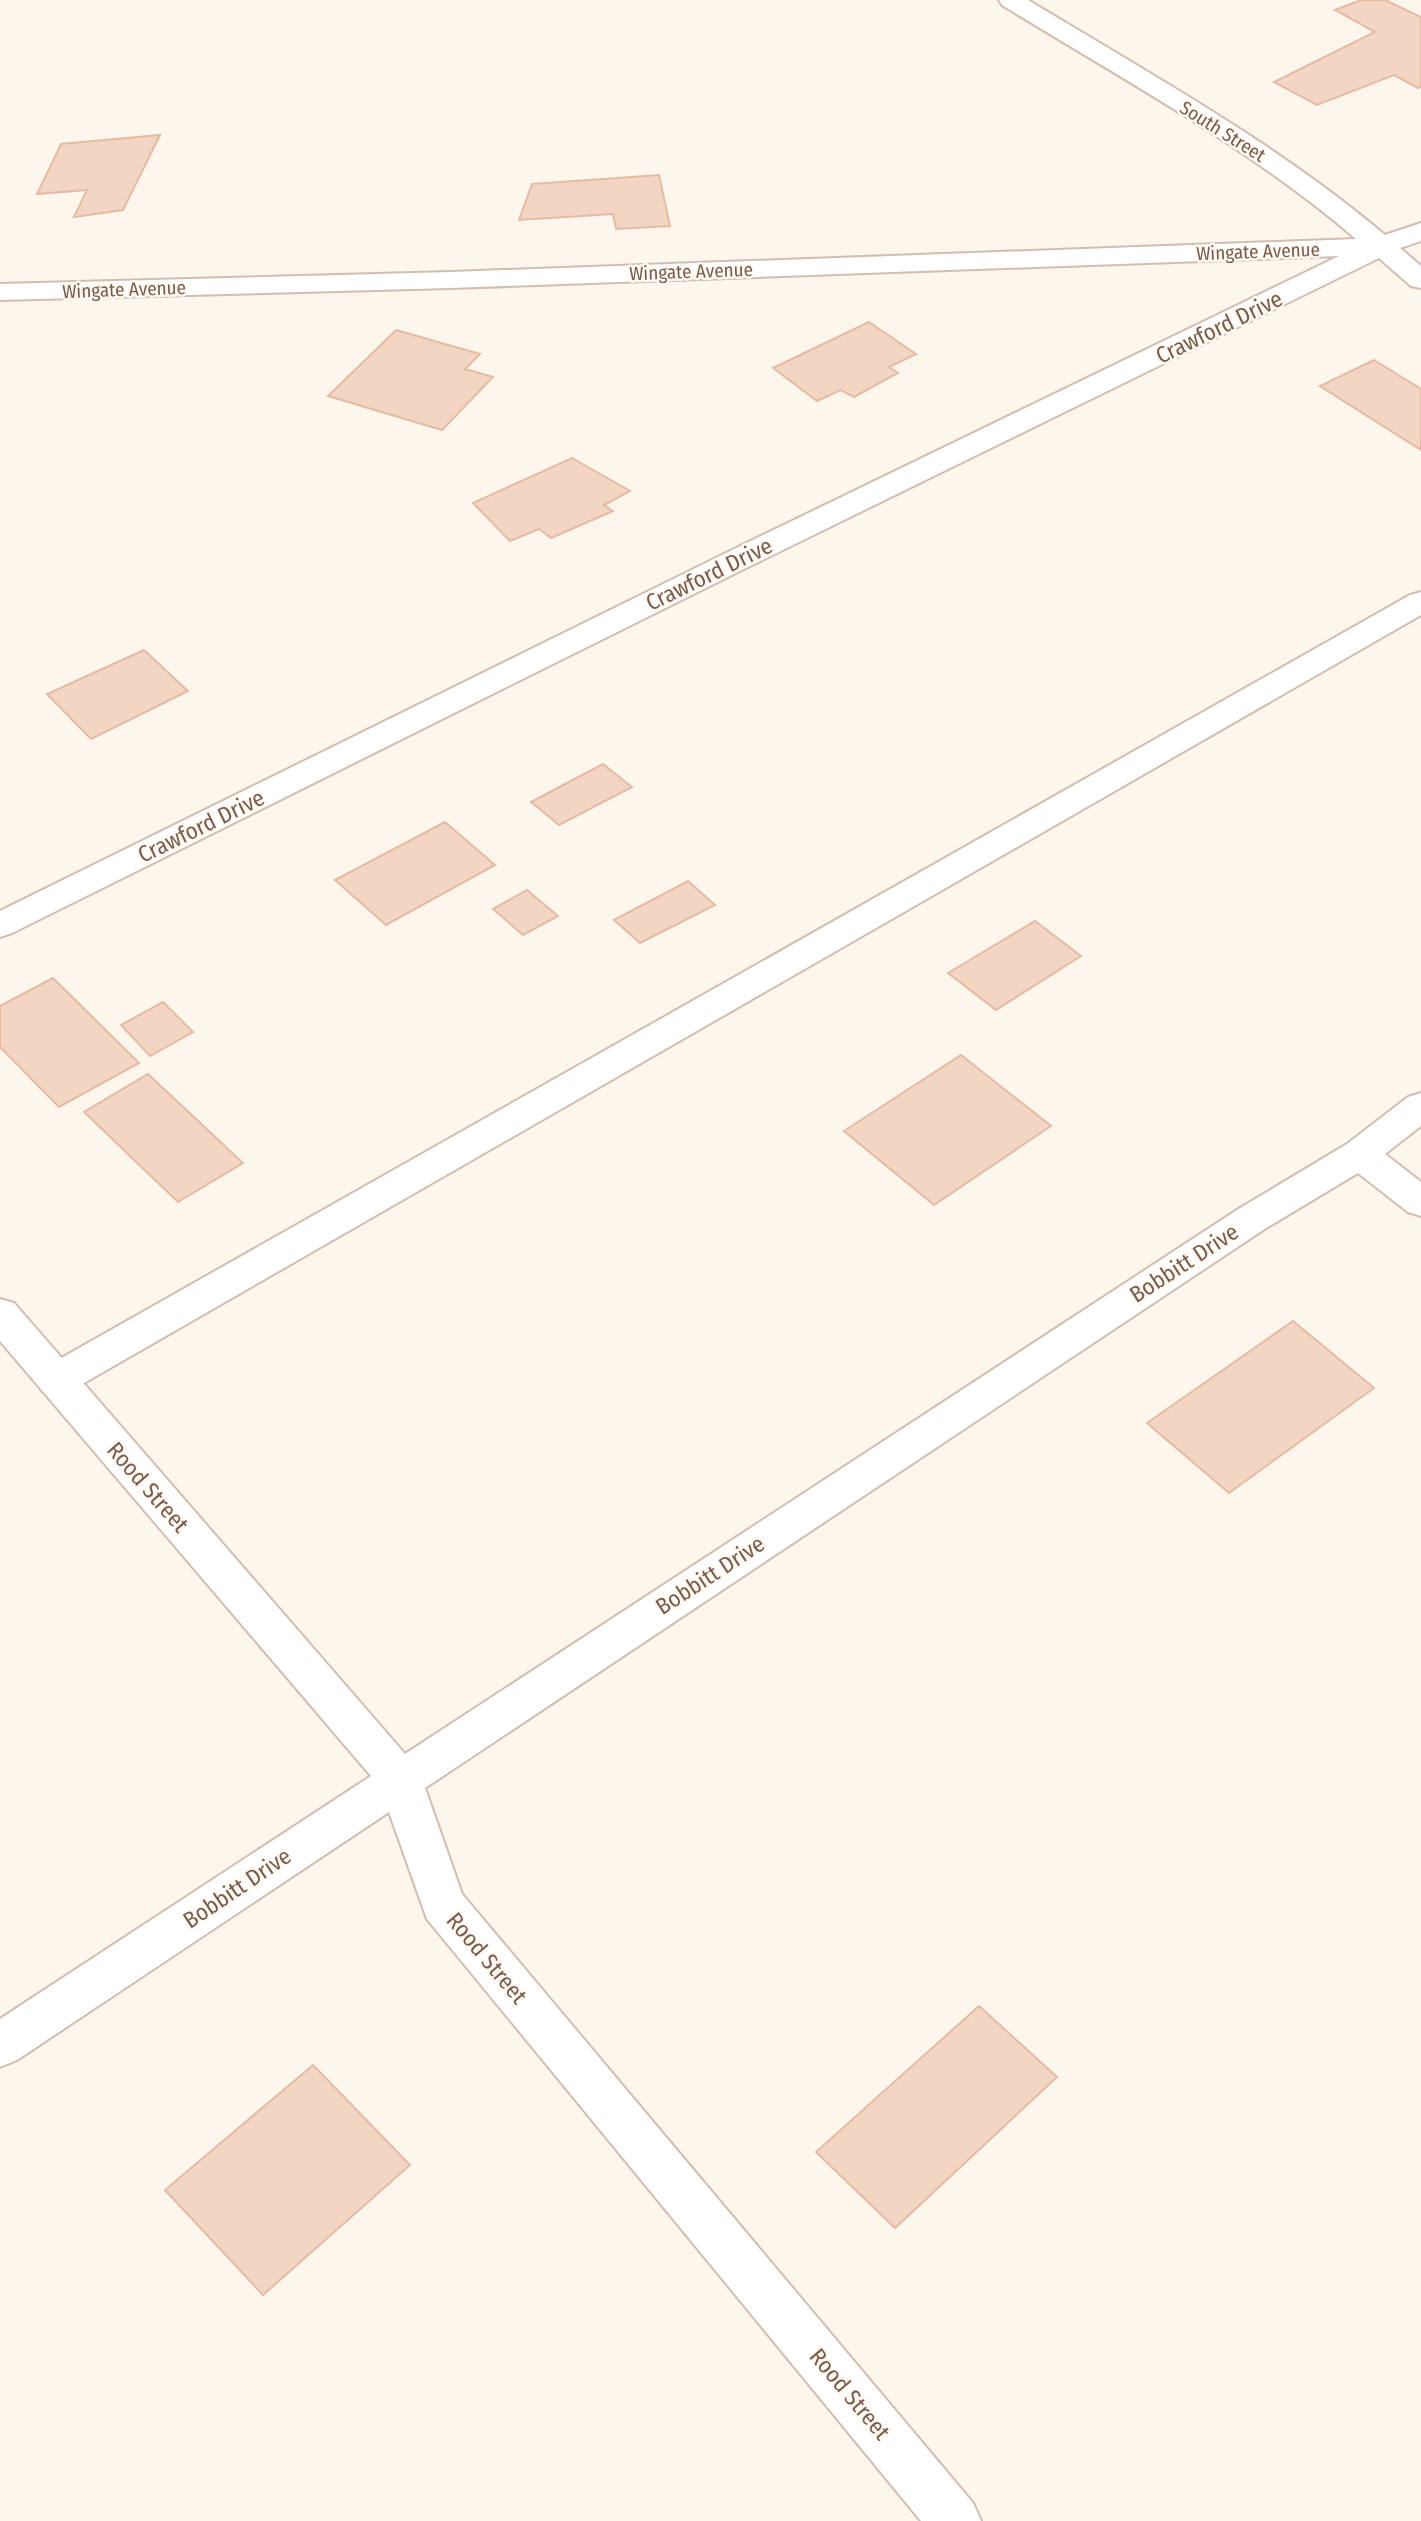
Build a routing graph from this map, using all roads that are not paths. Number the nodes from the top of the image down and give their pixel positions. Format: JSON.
{"nodes":[{"id":1,"x":1010,"y":0,"type":"edge"},
{"id":2,"x":1421,"y":231,"type":"edge"},
{"id":3,"x":1382,"y":246,"type":"junction"},
{"id":4,"x":1421,"y":280,"type":"edge"},
{"id":5,"x":0,"y":292,"type":"edge"},
{"id":6,"x":1421,"y":601,"type":"edge"},
{"id":7,"x":0,"y":925,"type":"edge"},
{"id":8,"x":1421,"y":1106,"type":"edge"},
{"id":9,"x":1360,"y":1154,"type":"junction"},
{"id":10,"x":1421,"y":1202,"type":"edge"},
{"id":11,"x":0,"y":1314,"type":"edge"},
{"id":12,"x":56,"y":1380,"type":"junction"},
{"id":13,"x":400,"y":1779,"type":"junction"},
{"id":14,"x":0,"y":2045,"type":"edge"},
{"id":15,"x":955,"y":2521,"type":"edge"}],
"edges":[{"from":1,"to":3,"type":"street","name":"South Street"},
{"from":2,"to":3,"type":"street","name":"Crawford Drive"},
{"from":3,"to":4,"type":"street","name":"South Street"},
{"from":3,"to":5,"type":"street","name":"Wingate Avenue"},
{"from":3,"to":7,"type":"street","name":"Crawford Drive"},
{"from":6,"to":12,"type":"street"},
{"from":8,"to":9,"type":"street","name":"Bobbitt Drive"},
{"from":9,"to":10,"type":"street"},
{"from":9,"to":13,"type":"street","name":"Bobbitt Drive"},
{"from":11,"to":12,"type":"street","name":"Rood Street"},
{"from":12,"to":13,"type":"street","name":"Rood Street"},
{"from":13,"to":14,"type":"street","name":"Bobbitt Drive"},
{"from":13,"to":15,"type":"street","name":"Rood Street"}]}
